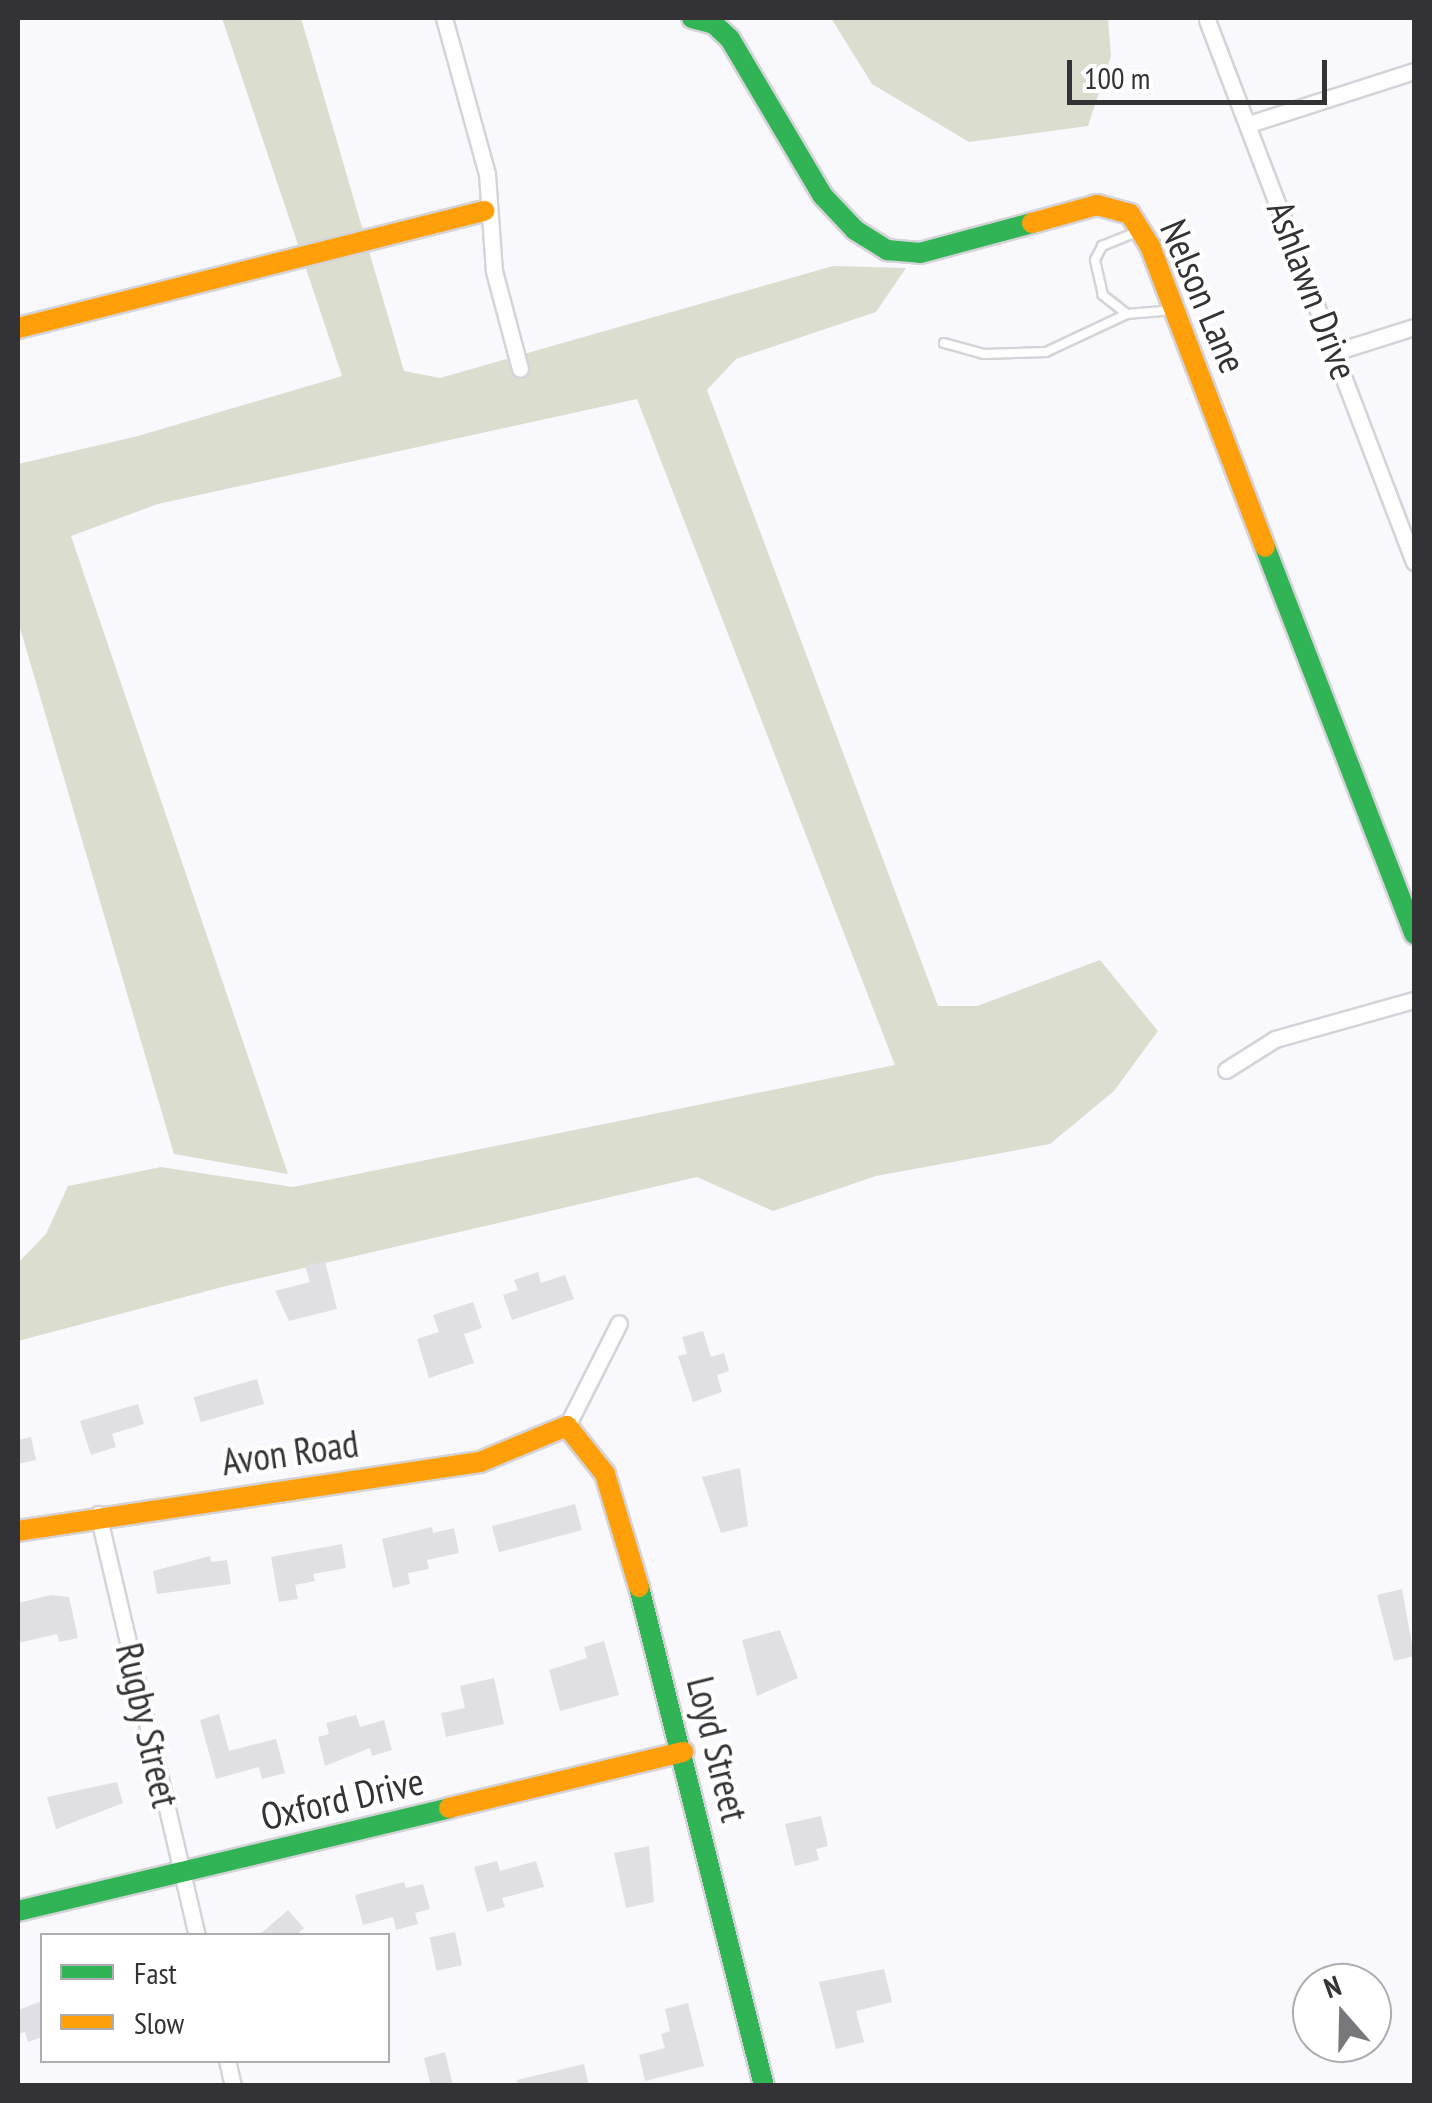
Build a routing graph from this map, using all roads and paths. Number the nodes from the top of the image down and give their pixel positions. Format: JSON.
{"nodes":[{"id":1,"x":444,"y":18,"type":"edge"},
{"id":2,"x":692,"y":18,"type":"edge"},
{"id":3,"x":1207,"y":20,"type":"edge"},
{"id":4,"x":1414,"y":71,"type":"edge"},
{"id":5,"x":1249,"y":124,"type":"junction"},
{"id":6,"x":485,"y":211,"type":"junction"},
{"id":7,"x":1142,"y":230,"type":"junction"},
{"id":8,"x":1175,"y":310,"type":"junction"},
{"id":9,"x":1127,"y":314,"type":"junction"},
{"id":10,"x":1414,"y":327,"type":"edge"},
{"id":11,"x":18,"y":328,"type":"edge"},
{"id":12,"x":944,"y":343,"type":"dead end"},
{"id":13,"x":1338,"y":351,"type":"junction"},
{"id":14,"x":520,"y":369,"type":"dead end"},
{"id":15,"x":1414,"y":562,"type":"edge"},
{"id":16,"x":1414,"y":934,"type":"edge"},
{"id":17,"x":1414,"y":1000,"type":"edge"},
{"id":18,"x":1226,"y":1070,"type":"dead end"},
{"id":19,"x":620,"y":1323,"type":"dead end"},
{"id":20,"x":574,"y":1432,"type":"junction"},
{"id":21,"x":98,"y":1514,"type":"junction"},
{"id":22,"x":18,"y":1531,"type":"edge"},
{"id":23,"x":684,"y":1752,"type":"junction"},
{"id":24,"x":182,"y":1872,"type":"junction"},
{"id":25,"x":18,"y":1911,"type":"edge"},
{"id":26,"x":197,"y":1933,"type":"edge"},
{"id":27,"x":764,"y":2086,"type":"edge"}],
"edges":[{"from":1,"to":6,"type":"street"},
{"from":2,"to":7,"type":"street","name":"Nelson Lane"},
{"from":3,"to":5,"type":"street","name":"Ashlawn Drive"},
{"from":4,"to":5,"type":"street"},
{"from":5,"to":13,"type":"street","name":"Ashlawn Drive"},
{"from":6,"to":11,"type":"street"},
{"from":6,"to":14,"type":"street"},
{"from":7,"to":8,"type":"street","name":"Nelson Lane"},
{"from":7,"to":9,"type":"lane"},
{"from":8,"to":9,"type":"lane"},
{"from":8,"to":16,"type":"street","name":"Nelson Lane"},
{"from":9,"to":12,"type":"lane"},
{"from":10,"to":13,"type":"street"},
{"from":13,"to":15,"type":"street","name":"Ashlawn Drive"},
{"from":17,"to":18,"type":"street"},
{"from":19,"to":20,"type":"street"},
{"from":20,"to":21,"type":"street","name":"Avon Road"},
{"from":20,"to":23,"type":"street","name":"Loyd Street"},
{"from":21,"to":22,"type":"street","name":"Avon Road"},
{"from":21,"to":24,"type":"street","name":"Rugby Street"},
{"from":23,"to":24,"type":"street","name":"Oxford Drive"},
{"from":23,"to":27,"type":"street","name":"Loyd Street"},
{"from":24,"to":25,"type":"street","name":"Oxford Drive"},
{"from":24,"to":26,"type":"street","name":"Rugby Street"}]}
